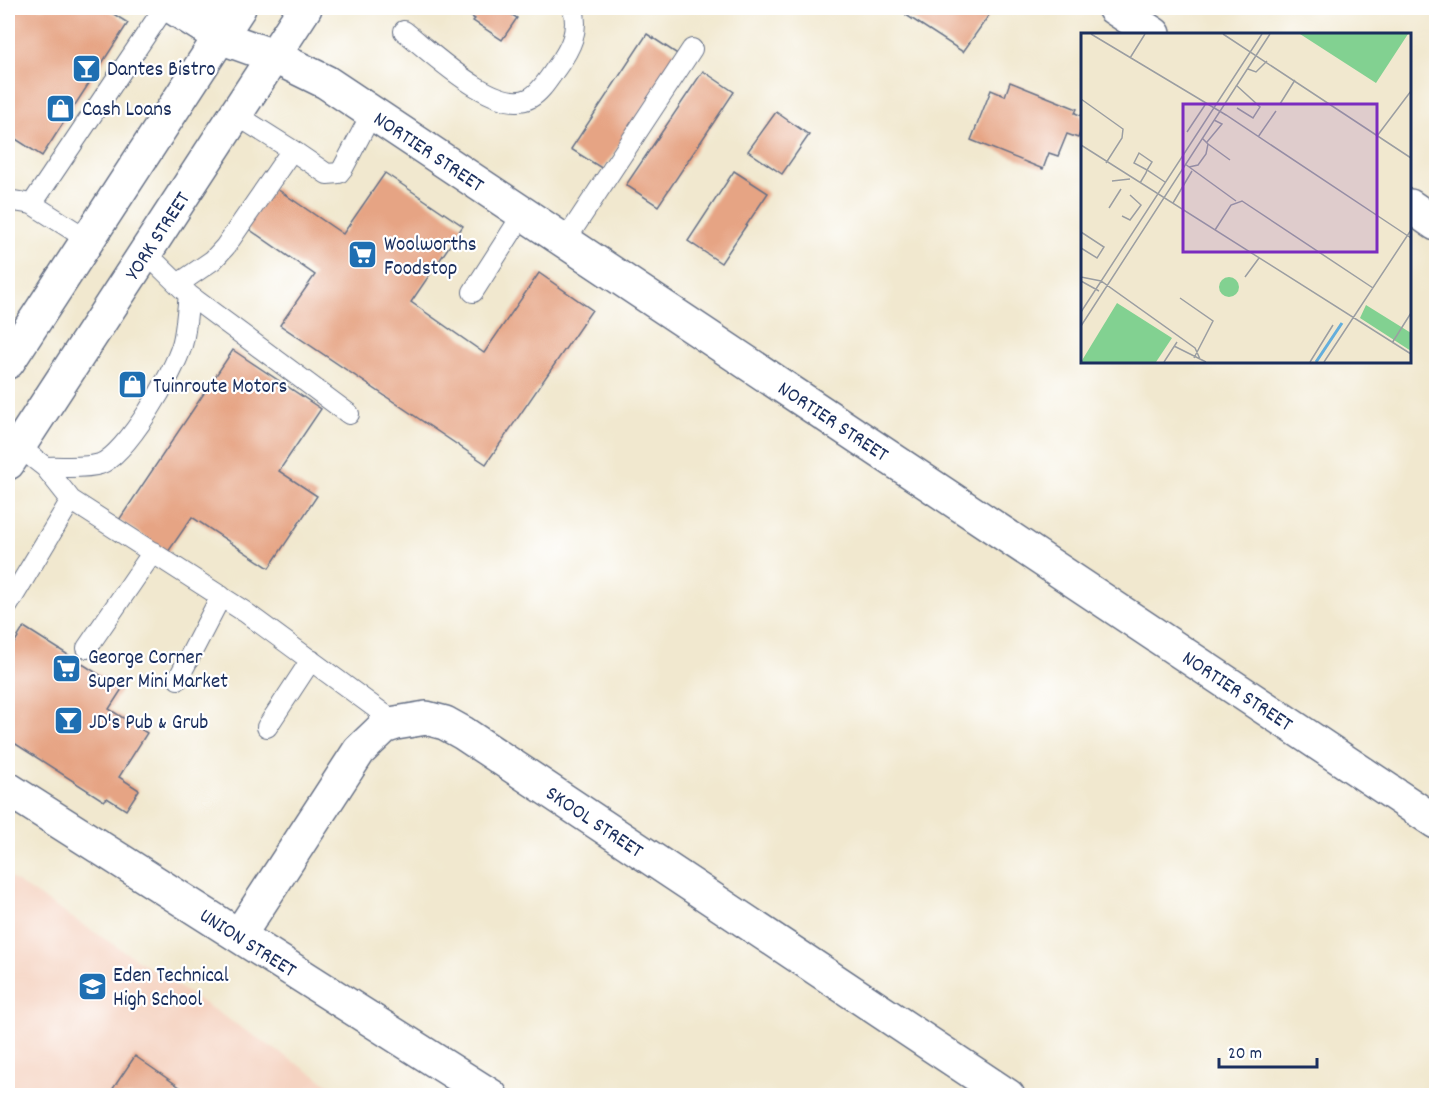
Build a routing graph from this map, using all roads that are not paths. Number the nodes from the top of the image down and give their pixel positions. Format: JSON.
{"nodes":[{"id":1,"x":164,"y":8,"type":"edge"},
{"id":2,"x":174,"y":8,"type":"edge"},
{"id":3,"x":239,"y":8,"type":"edge"},
{"id":4,"x":304,"y":8,"type":"edge"},
{"id":5,"x":573,"y":8,"type":"edge"},
{"id":6,"x":1114,"y":8,"type":"edge"},
{"id":7,"x":404,"y":31,"type":"dead end"},
{"id":8,"x":1152,"y":33,"type":"edge"},
{"id":9,"x":220,"y":37,"type":"junction"},
{"id":10,"x":692,"y":49,"type":"dead end"},
{"id":11,"x":273,"y":56,"type":"junction"},
{"id":12,"x":372,"y":113,"type":"junction"},
{"id":13,"x":235,"y":114,"type":"junction"},
{"id":14,"x":292,"y":150,"type":"junction"},
{"id":15,"x":8,"y":200,"type":"edge"},
{"id":16,"x":32,"y":204,"type":"junction"},
{"id":17,"x":1411,"y":207,"type":"edge"},
{"id":18,"x":523,"y":214,"type":"junction"},
{"id":19,"x":1437,"y":224,"type":"edge"},
{"id":20,"x":87,"y":239,"type":"junction"},
{"id":21,"x":565,"y":241,"type":"junction"},
{"id":22,"x":145,"y":252,"type":"junction"},
{"id":23,"x":184,"y":290,"type":"junction"},
{"id":24,"x":473,"y":291,"type":"dead end"},
{"id":25,"x":8,"y":362,"type":"edge"},
{"id":26,"x":349,"y":414,"type":"dead end"},
{"id":27,"x":13,"y":454,"type":"edge"},
{"id":28,"x":45,"y":467,"type":"junction"},
{"id":29,"x":71,"y":500,"type":"junction"},
{"id":30,"x":153,"y":552,"type":"junction"},
{"id":31,"x":221,"y":596,"type":"junction"},
{"id":32,"x":8,"y":605,"type":"edge"},
{"id":33,"x":87,"y":648,"type":"dead end"},
{"id":34,"x":311,"y":660,"type":"junction"},
{"id":35,"x":178,"y":680,"type":"dead end"},
{"id":36,"x":396,"y":723,"type":"junction"},
{"id":37,"x":267,"y":727,"type":"dead end"},
{"id":38,"x":8,"y":789,"type":"edge"},
{"id":39,"x":1437,"y":822,"type":"edge"},
{"id":40,"x":240,"y":934,"type":"junction"},
{"id":41,"x":490,"y":1095,"type":"edge"},
{"id":42,"x":1008,"y":1095,"type":"edge"}],
"edges":[{"from":1,"to":16,"type":"lane"},
{"from":2,"to":9,"type":"street","name":"NORTIER STREET"},
{"from":3,"to":9,"type":"street"},
{"from":4,"to":11,"type":"street","name":"YORK STREET"},
{"from":5,"to":7,"type":"lane"},
{"from":6,"to":8,"type":"street"},
{"from":9,"to":11,"type":"street","name":"NORTIER STREET"},
{"from":9,"to":20,"type":"street"},
{"from":10,"to":21,"type":"lane"},
{"from":11,"to":12,"type":"street","name":"NORTIER STREET"},
{"from":11,"to":13,"type":"street","name":"YORK STREET"},
{"from":12,"to":14,"type":"lane"},
{"from":12,"to":18,"type":"street","name":"NORTIER STREET"},
{"from":13,"to":14,"type":"lane"},
{"from":13,"to":22,"type":"street","name":"YORK STREET"},
{"from":14,"to":23,"type":"lane"},
{"from":15,"to":16,"type":"lane"},
{"from":16,"to":20,"type":"lane"},
{"from":17,"to":19,"type":"street"},
{"from":18,"to":21,"type":"street","name":"NORTIER STREET"},
{"from":18,"to":24,"type":"lane"},
{"from":20,"to":25,"type":"street"},
{"from":21,"to":39,"type":"street","name":"NORTIER STREET"},
{"from":22,"to":23,"type":"lane"},
{"from":22,"to":27,"type":"street","name":"YORK STREET"},
{"from":23,"to":26,"type":"lane"},
{"from":23,"to":28,"type":"lane"},
{"from":27,"to":28,"type":"lane"},
{"from":28,"to":29,"type":"lane"},
{"from":29,"to":30,"type":"lane"},
{"from":29,"to":32,"type":"lane"},
{"from":30,"to":31,"type":"lane"},
{"from":30,"to":33,"type":"lane"},
{"from":31,"to":34,"type":"lane"},
{"from":31,"to":35,"type":"lane"},
{"from":34,"to":36,"type":"lane"},
{"from":34,"to":37,"type":"lane"},
{"from":36,"to":40,"type":"street","name":"SKOOL STREET"},
{"from":36,"to":42,"type":"street","name":"SKOOL STREET"},
{"from":38,"to":40,"type":"street","name":"UNION STREET"},
{"from":40,"to":41,"type":"street","name":"UNION STREET"}]}
